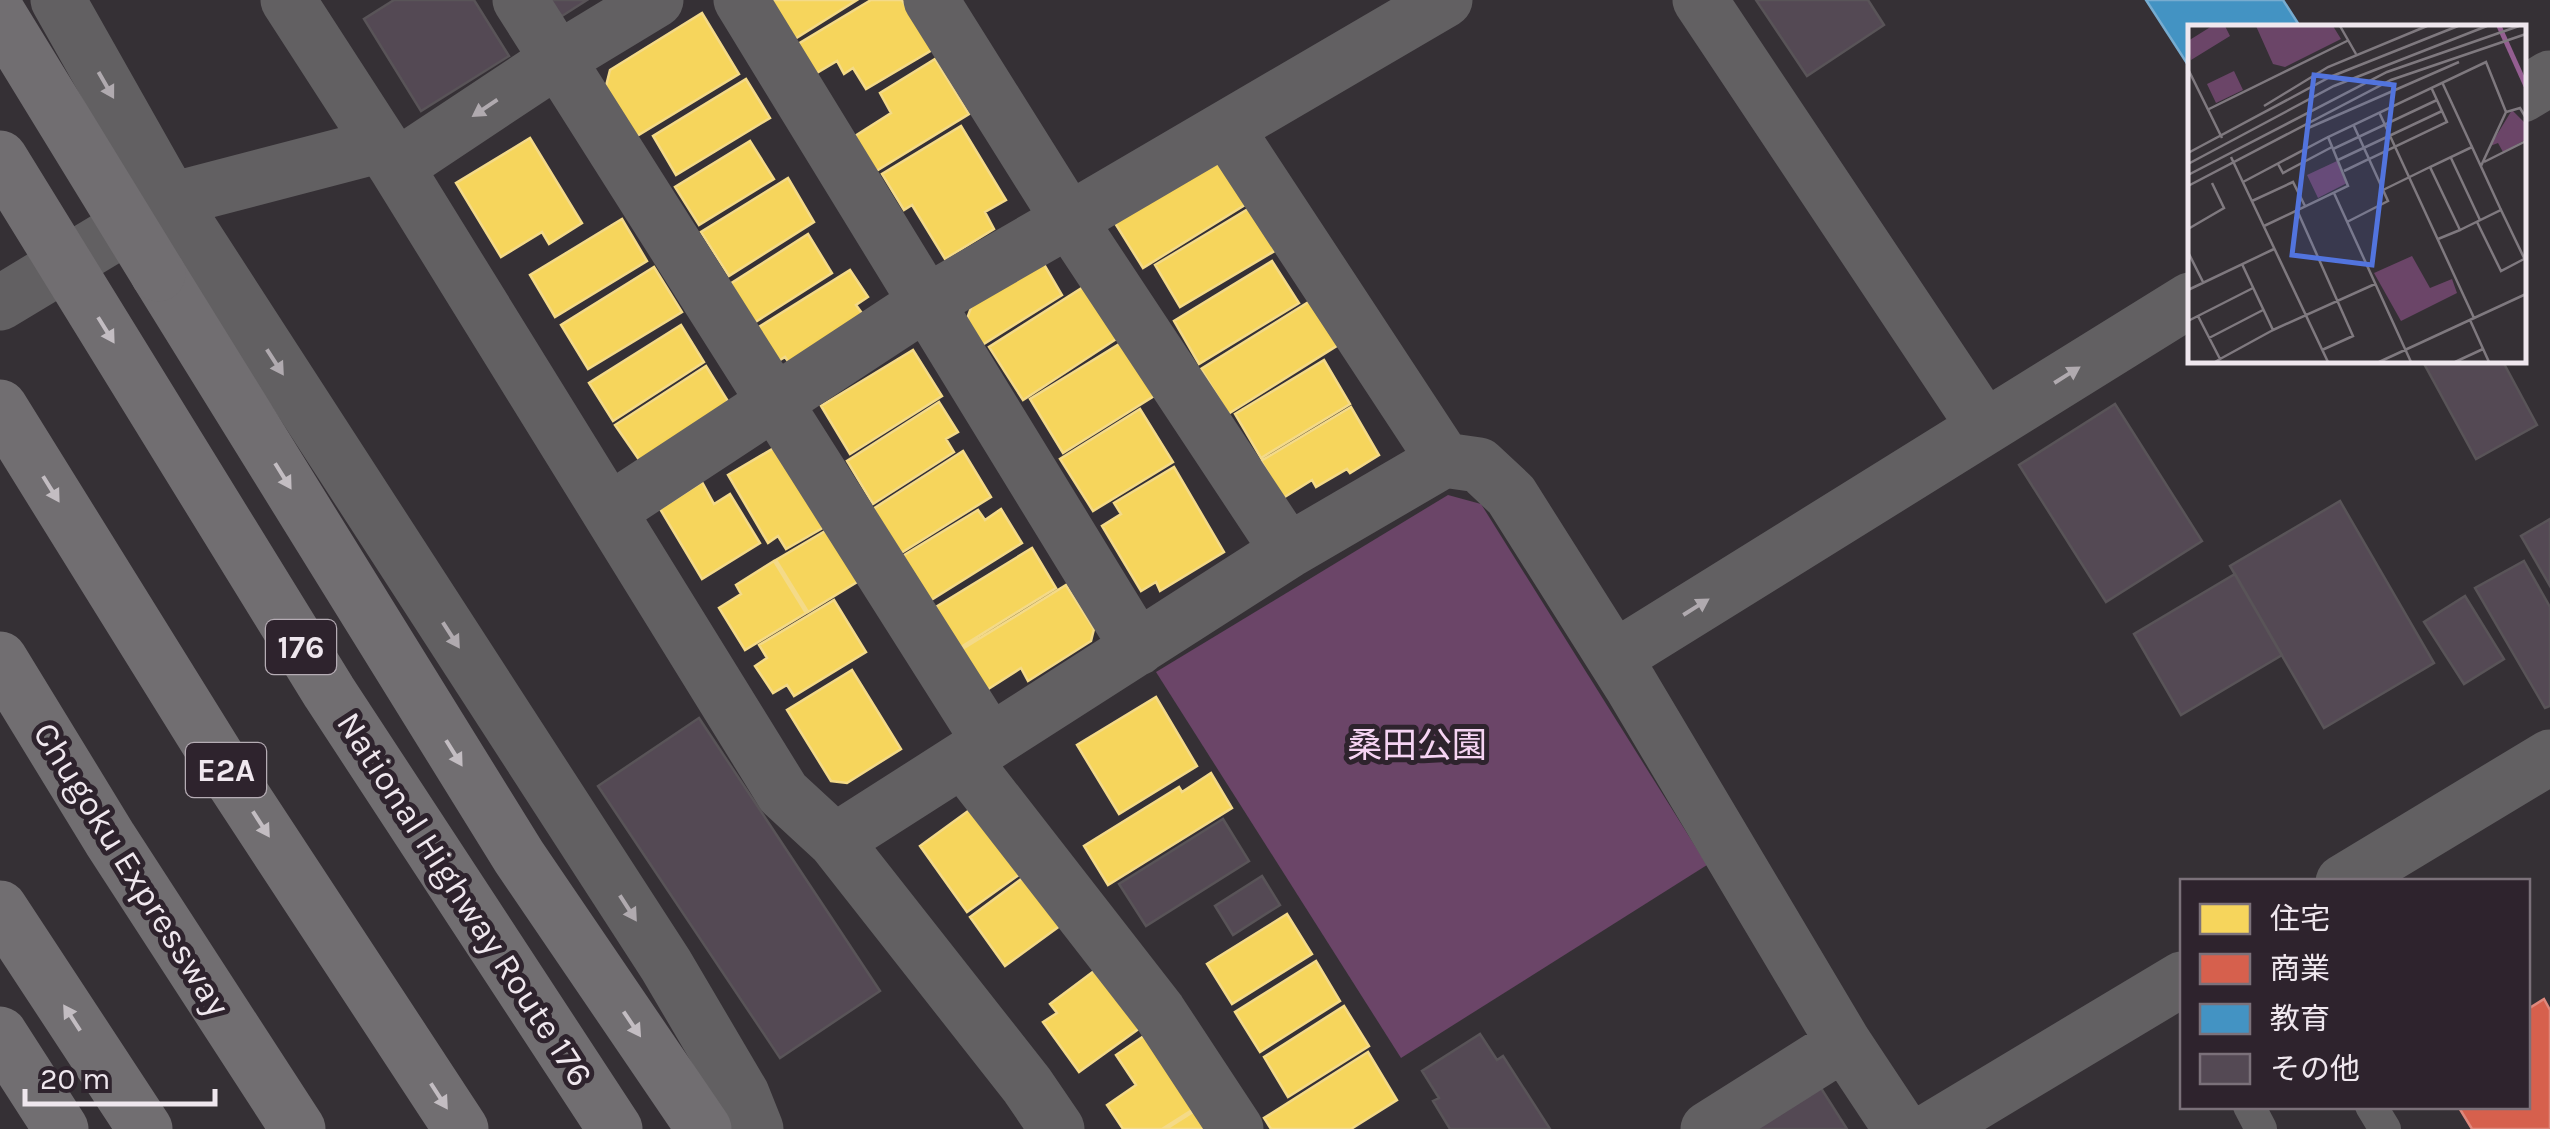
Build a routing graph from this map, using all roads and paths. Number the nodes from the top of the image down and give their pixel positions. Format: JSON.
{"nodes":[{"id":1,"x":58,"y":0,"type":"edge"},
{"id":2,"x":288,"y":0,"type":"edge"},
{"id":3,"x":520,"y":0,"type":"edge"},
{"id":4,"x":656,"y":0,"type":"edge"},
{"id":5,"x":741,"y":0,"type":"edge"},
{"id":6,"x":931,"y":0,"type":"edge"},
{"id":7,"x":1445,"y":0,"type":"edge"},
{"id":8,"x":1700,"y":0,"type":"edge"},
{"id":9,"x":0,"y":16,"type":"edge"},
{"id":10,"x":557,"y":60,"type":"junction"},
{"id":11,"x":2550,"y":78,"type":"edge"},
{"id":12,"x":2525,"y":93,"type":"edge"},
{"id":13,"x":1226,"y":128,"type":"junction"},
{"id":14,"x":389,"y":156,"type":"junction"},
{"id":15,"x":0,"y":158,"type":"edge"},
{"id":16,"x":171,"y":200,"type":"junction"},
{"id":17,"x":1069,"y":220,"type":"junction"},
{"id":18,"x":2188,"y":301,"type":"edge"},
{"id":19,"x":927,"y":302,"type":"junction"},
{"id":20,"x":0,"y":303,"type":"edge"},
{"id":21,"x":773,"y":404,"type":"junction"},
{"id":22,"x":0,"y":406,"type":"edge"},
{"id":23,"x":1984,"y":426,"type":"junction"},
{"id":24,"x":1444,"y":460,"type":"junction"},
{"id":25,"x":609,"y":511,"type":"junction"},
{"id":26,"x":1288,"y":551,"type":"junction"},
{"id":27,"x":1138,"y":648,"type":"junction"},
{"id":28,"x":0,"y":658,"type":"edge"},
{"id":29,"x":1614,"y":658,"type":"junction"},
{"id":30,"x":976,"y":751,"type":"junction"},
{"id":31,"x":2550,"y":757,"type":"edge"},
{"id":32,"x":835,"y":840,"type":"junction"},
{"id":33,"x":2364,"y":876,"type":"edge"},
{"id":34,"x":0,"y":908,"type":"edge"},
{"id":35,"x":2180,"y":983,"type":"edge"},
{"id":36,"x":0,"y":1034,"type":"edge"},
{"id":37,"x":1844,"y":1043,"type":"junction"},
{"id":38,"x":61,"y":1129,"type":"edge"},
{"id":39,"x":145,"y":1129,"type":"edge"},
{"id":40,"x":298,"y":1129,"type":"edge"},
{"id":41,"x":461,"y":1129,"type":"edge"},
{"id":42,"x":615,"y":1129,"type":"edge"},
{"id":43,"x":704,"y":1129,"type":"edge"},
{"id":44,"x":756,"y":1129,"type":"edge"},
{"id":45,"x":1057,"y":1129,"type":"edge"},
{"id":46,"x":1236,"y":1129,"type":"edge"},
{"id":47,"x":1708,"y":1129,"type":"edge"},
{"id":48,"x":1901,"y":1129,"type":"edge"},
{"id":49,"x":1932,"y":1129,"type":"edge"}],
"edges":[{"from":1,"to":16,"type":"street","one_way":true},
{"from":2,"to":14,"type":"street"},
{"from":3,"to":10,"type":"street"},
{"from":4,"to":10,"type":"street"},
{"from":5,"to":19,"type":"street"},
{"from":6,"to":17,"type":"street"},
{"from":7,"to":13,"type":"street"},
{"from":8,"to":23,"type":"street"},
{"from":9,"to":43,"type":"highway","one_way":true,"bridge":true},
{"from":10,"to":14,"type":"street","one_way":true},
{"from":10,"to":21,"type":"street"},
{"from":11,"to":12,"type":"street"},
{"from":13,"to":17,"type":"street"},
{"from":13,"to":24,"type":"street"},
{"from":14,"to":16,"type":"street"},
{"from":14,"to":25,"type":"street"},
{"from":15,"to":42,"type":"highway","name":"National Highway Route 176","number":"176","one_way":true,"bridge":true},
{"from":16,"to":20,"type":"street"},
{"from":16,"to":44,"type":"street","one_way":true},
{"from":17,"to":19,"type":"street"},
{"from":17,"to":26,"type":"street"},
{"from":23,"to":18,"type":"street","one_way":true},
{"from":19,"to":21,"type":"street"},
{"from":19,"to":27,"type":"street"},
{"from":21,"to":25,"type":"street"},
{"from":21,"to":30,"type":"street"},
{"from":22,"to":41,"type":"highway","number":"E2A","one_way":true},
{"from":29,"to":23,"type":"street","one_way":true},
{"from":24,"to":26,"type":"street"},
{"from":24,"to":29,"type":"street"},
{"from":25,"to":32,"type":"street"},
{"from":26,"to":27,"type":"street"},
{"from":27,"to":30,"type":"street"},
{"from":28,"to":40,"type":"highway","name":"Chugoku Expressway"},
{"from":29,"to":37,"type":"street"},
{"from":30,"to":32,"type":"street"},
{"from":30,"to":46,"type":"street"},
{"from":31,"to":33,"type":"street"},
{"from":32,"to":45,"type":"street"},
{"from":39,"to":34,"type":"highway","one_way":true},
{"from":35,"to":49,"type":"street"},
{"from":36,"to":38,"type":"highway"},
{"from":37,"to":47,"type":"street"},
{"from":37,"to":48,"type":"street"}]}
